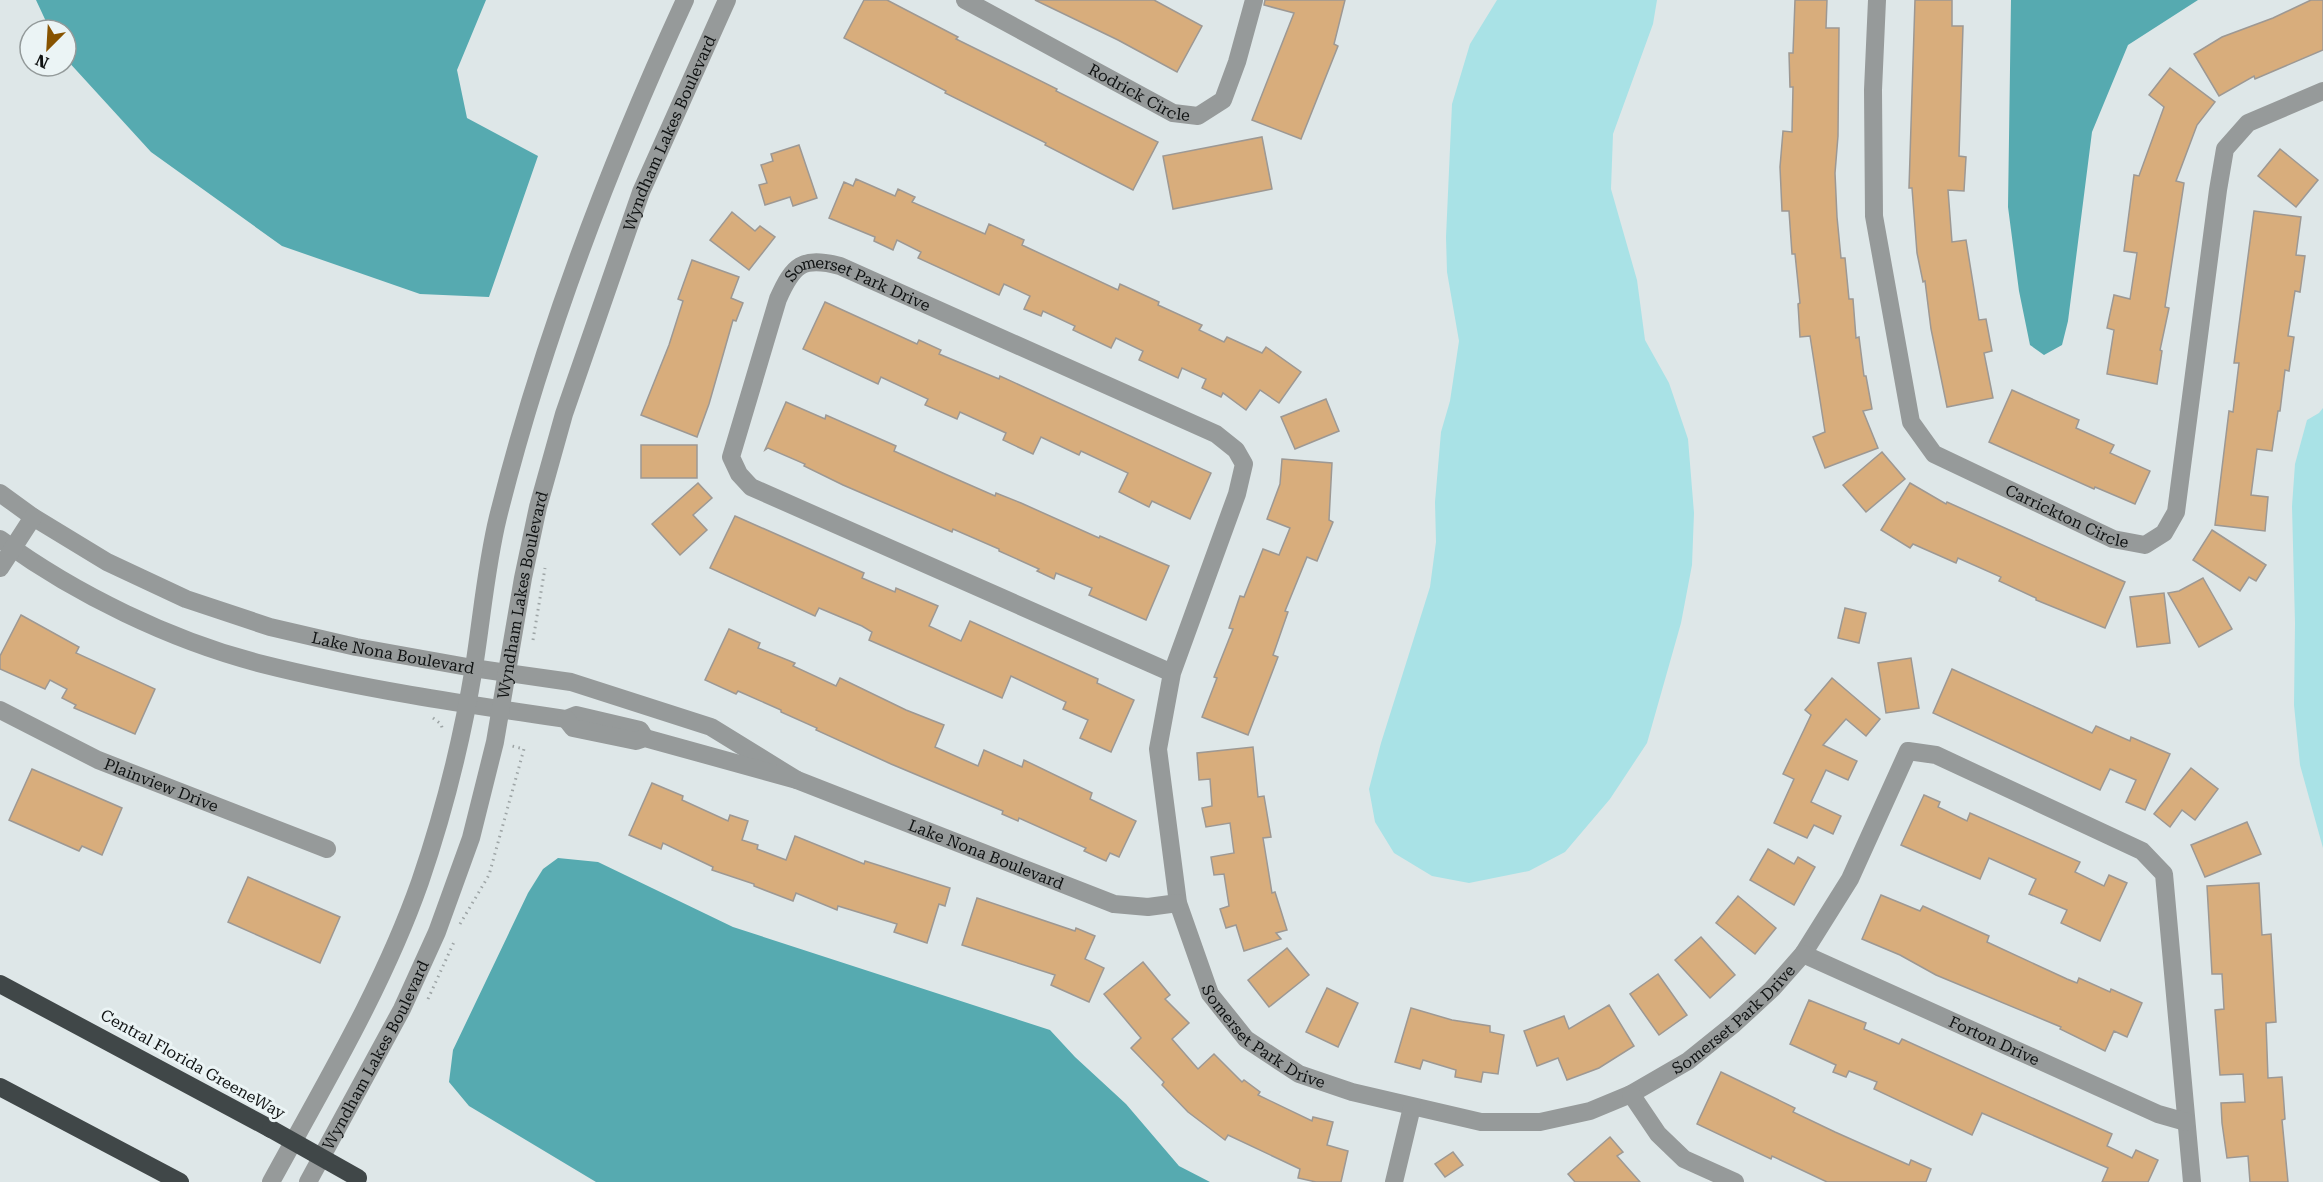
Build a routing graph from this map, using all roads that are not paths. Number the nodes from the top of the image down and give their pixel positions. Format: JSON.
{"nodes":[{"id":1,"x":686,"y":0,"type":"edge"},
{"id":2,"x":727,"y":0,"type":"edge"},
{"id":3,"x":965,"y":0,"type":"edge"},
{"id":4,"x":1254,"y":0,"type":"edge"},
{"id":5,"x":1877,"y":0,"type":"edge"},
{"id":6,"x":2323,"y":91,"type":"edge"},
{"id":7,"x":0,"y":493,"type":"edge"},
{"id":8,"x":33,"y":517,"type":"junction"},
{"id":9,"x":6,"y":544,"type":"edge"},
{"id":10,"x":0,"y":568,"type":"edge"},
{"id":11,"x":473,"y":668,"type":"junction"},
{"id":12,"x":1172,"y":673,"type":"junction"},
{"id":13,"x":508,"y":674,"type":"junction"},
{"id":14,"x":631,"y":701,"type":"junction"},
{"id":15,"x":467,"y":704,"type":"junction"},
{"id":16,"x":0,"y":710,"type":"edge"},
{"id":17,"x":501,"y":710,"type":"junction"},
{"id":18,"x":622,"y":732,"type":"junction"},
{"id":19,"x":797,"y":780,"type":"junction"},
{"id":20,"x":327,"y":849,"type":"dead end"},
{"id":21,"x":1178,"y":903,"type":"junction"},
{"id":22,"x":1803,"y":954,"type":"junction"},
{"id":23,"x":0,"y":984,"type":"edge"},
{"id":24,"x":0,"y":1087,"type":"edge"},
{"id":25,"x":1631,"y":1094,"type":"junction"},
{"id":26,"x":1412,"y":1107,"type":"junction"},
{"id":27,"x":2186,"y":1122,"type":"junction"},
{"id":28,"x":362,"y":1180,"type":"edge"},
{"id":29,"x":180,"y":1182,"type":"edge"},
{"id":30,"x":271,"y":1182,"type":"edge"},
{"id":31,"x":308,"y":1182,"type":"edge"},
{"id":32,"x":1394,"y":1182,"type":"edge"},
{"id":33,"x":1735,"y":1182,"type":"edge"},
{"id":34,"x":2192,"y":1182,"type":"edge"}],
"edges":[{"from":1,"to":11,"type":"street","name":"Wyndham Lakes Boulevard"},
{"from":2,"to":13,"type":"street","name":"Wyndham Lakes Boulevard"},
{"from":3,"to":4,"type":"street","name":"Rodrick Circle"},
{"from":5,"to":6,"type":"street","name":"Carrickton Circle"},
{"from":7,"to":8,"type":"street","name":"Lake Nona Boulevard"},
{"from":8,"to":9,"type":"street"},
{"from":8,"to":11,"type":"street","name":"Lake Nona Boulevard"},
{"from":9,"to":10,"type":"street"},
{"from":9,"to":15,"type":"street","name":"Lake Nona Boulevard"},
{"from":11,"to":13,"type":"street","name":"Lake Nona Boulevard"},
{"from":11,"to":15,"type":"street","name":"Wyndham Lakes Boulevard"},
{"from":12,"to":12,"type":"street","name":"Somerset Park Drive"},
{"from":12,"to":21,"type":"street","name":"Somerset Park Drive"},
{"from":13,"to":14,"type":"street","name":"Lake Nona Boulevard"},
{"from":13,"to":17,"type":"street","name":"Wyndham Lakes Boulevard"},
{"from":14,"to":18,"type":"street"},
{"from":14,"to":19,"type":"street","name":"Lake Nona Boulevard"},
{"from":15,"to":17,"type":"street","name":"Lake Nona Boulevard"},
{"from":15,"to":30,"type":"street","name":"Wyndham Lakes Boulevard"},
{"from":16,"to":20,"type":"street","name":"Plainview Drive"},
{"from":17,"to":18,"type":"street","name":"Lake Nona Boulevard"},
{"from":17,"to":31,"type":"street","name":"Wyndham Lakes Boulevard"},
{"from":18,"to":19,"type":"street","name":"Lake Nona Boulevard"},
{"from":19,"to":21,"type":"street","name":"Lake Nona Boulevard"},
{"from":21,"to":26,"type":"street","name":"Somerset Park Drive"},
{"from":22,"to":25,"type":"street","name":"Somerset Park Drive"},
{"from":22,"to":27,"type":"street","name":"Forton Drive"},
{"from":22,"to":27,"type":"street","name":"Somerset Park Drive"},
{"from":23,"to":28,"type":"highway","name":"Central Florida GreeneWay","bridge":true},
{"from":24,"to":29,"type":"highway"},
{"from":25,"to":26,"type":"street","name":"Somerset Park Drive"},
{"from":25,"to":33,"type":"street"},
{"from":26,"to":32,"type":"street"},
{"from":27,"to":34,"type":"street","name":"Somerset Park Drive"}]}
